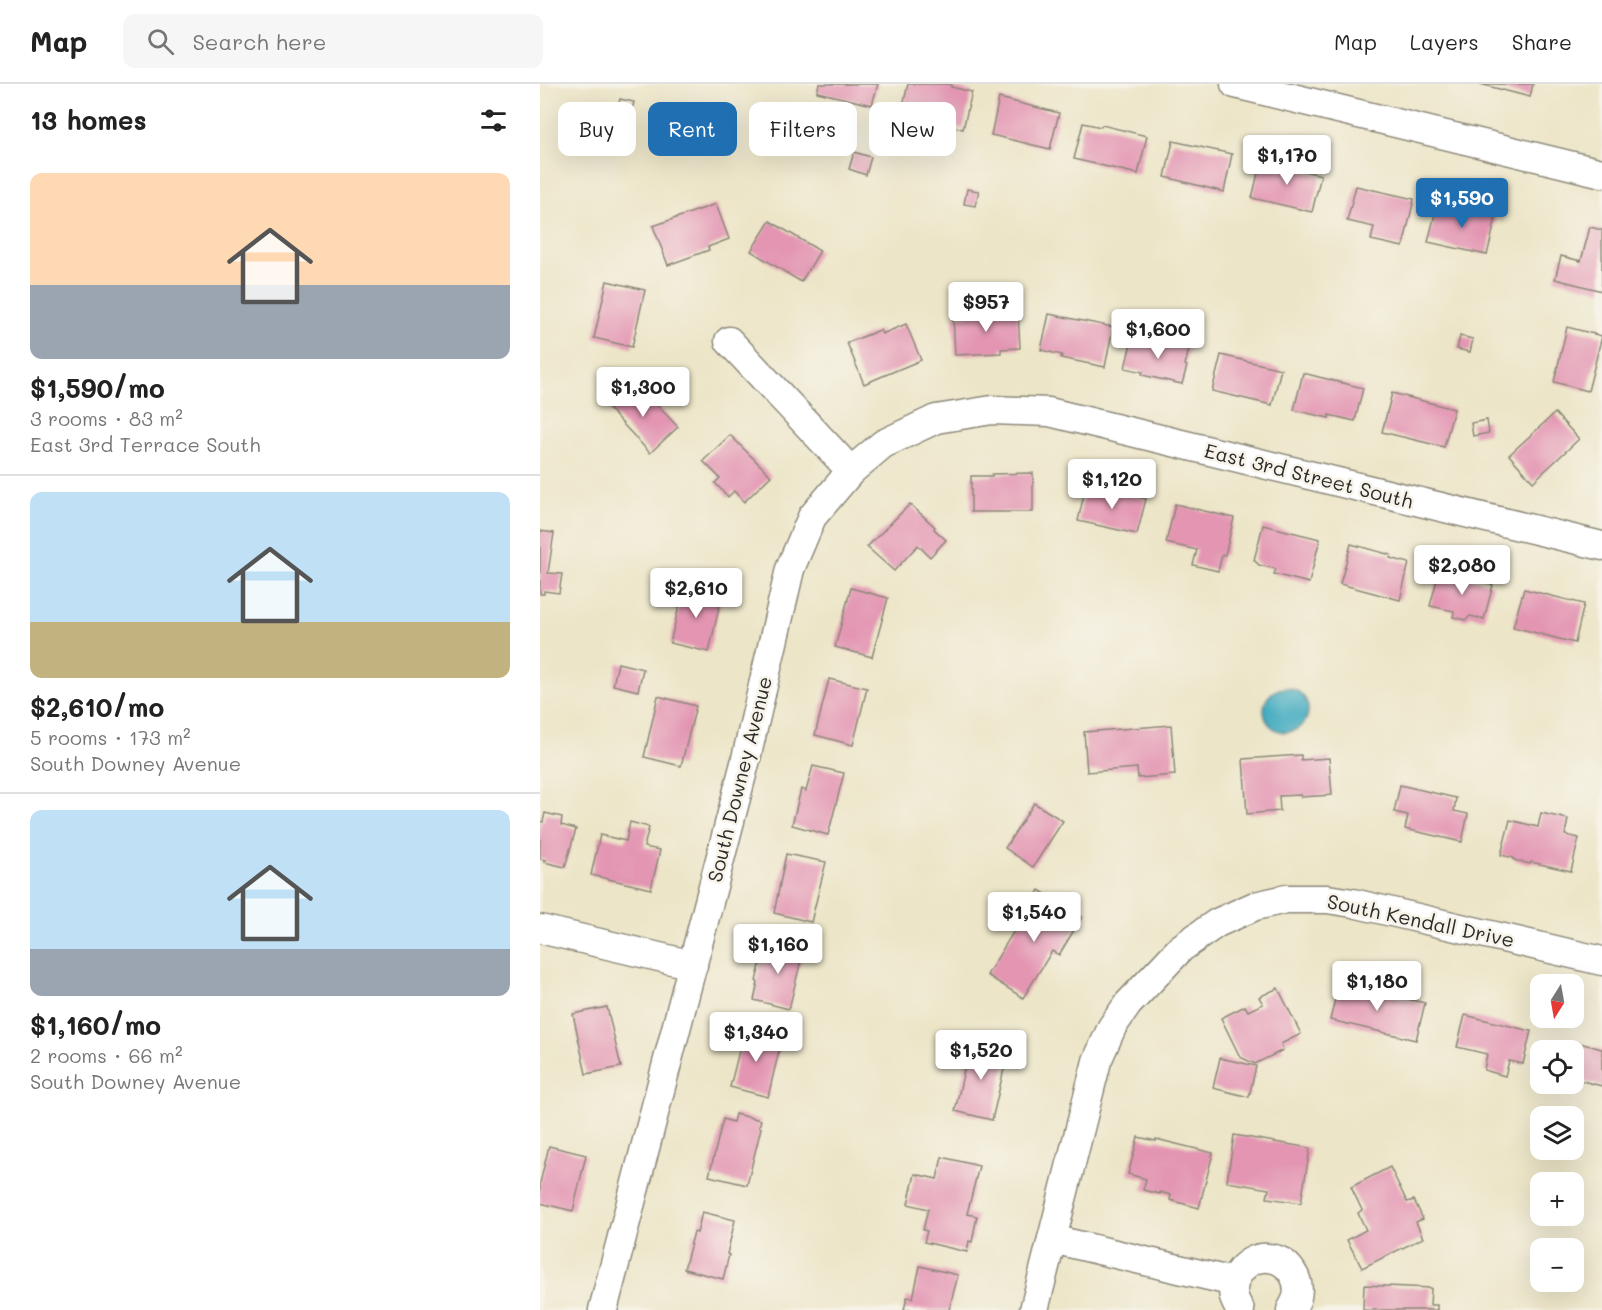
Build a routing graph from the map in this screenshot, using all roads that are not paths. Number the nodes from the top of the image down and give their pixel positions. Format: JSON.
{"nodes":[{"id":1,"x":1235,"y":84,"type":"edge"},
{"id":2,"x":1602,"y":173,"type":"edge"},
{"id":3,"x":729,"y":342,"type":"dead end"},
{"id":4,"x":851,"y":471,"type":"junction"},
{"id":5,"x":1602,"y":546,"type":"edge"},
{"id":6,"x":540,"y":929,"type":"edge"},
{"id":7,"x":1602,"y":961,"type":"edge"},
{"id":8,"x":693,"y":965,"type":"junction"},
{"id":9,"x":1052,"y":1239,"type":"junction"},
{"id":10,"x":1234,"y":1282,"type":"junction"},
{"id":11,"x":603,"y":1310,"type":"edge"},
{"id":12,"x":1034,"y":1310,"type":"edge"},
{"id":13,"x":1240,"y":1310,"type":"edge"},
{"id":14,"x":1292,"y":1310,"type":"edge"}],
"edges":[{"from":1,"to":2,"type":"street"},
{"from":3,"to":4,"type":"street"},
{"from":4,"to":5,"type":"street","name":"East 3rd Street South"},
{"from":4,"to":8,"type":"street","name":"South Downey Avenue"},
{"from":6,"to":8,"type":"street"},
{"from":7,"to":9,"type":"street","name":"South Kendall Drive"},
{"from":8,"to":11,"type":"street","name":"South Downey Avenue"},
{"from":9,"to":10,"type":"street"},
{"from":9,"to":12,"type":"street","name":"South Kendall Drive"},
{"from":10,"to":13,"type":"street"},
{"from":10,"to":14,"type":"street"}]}
